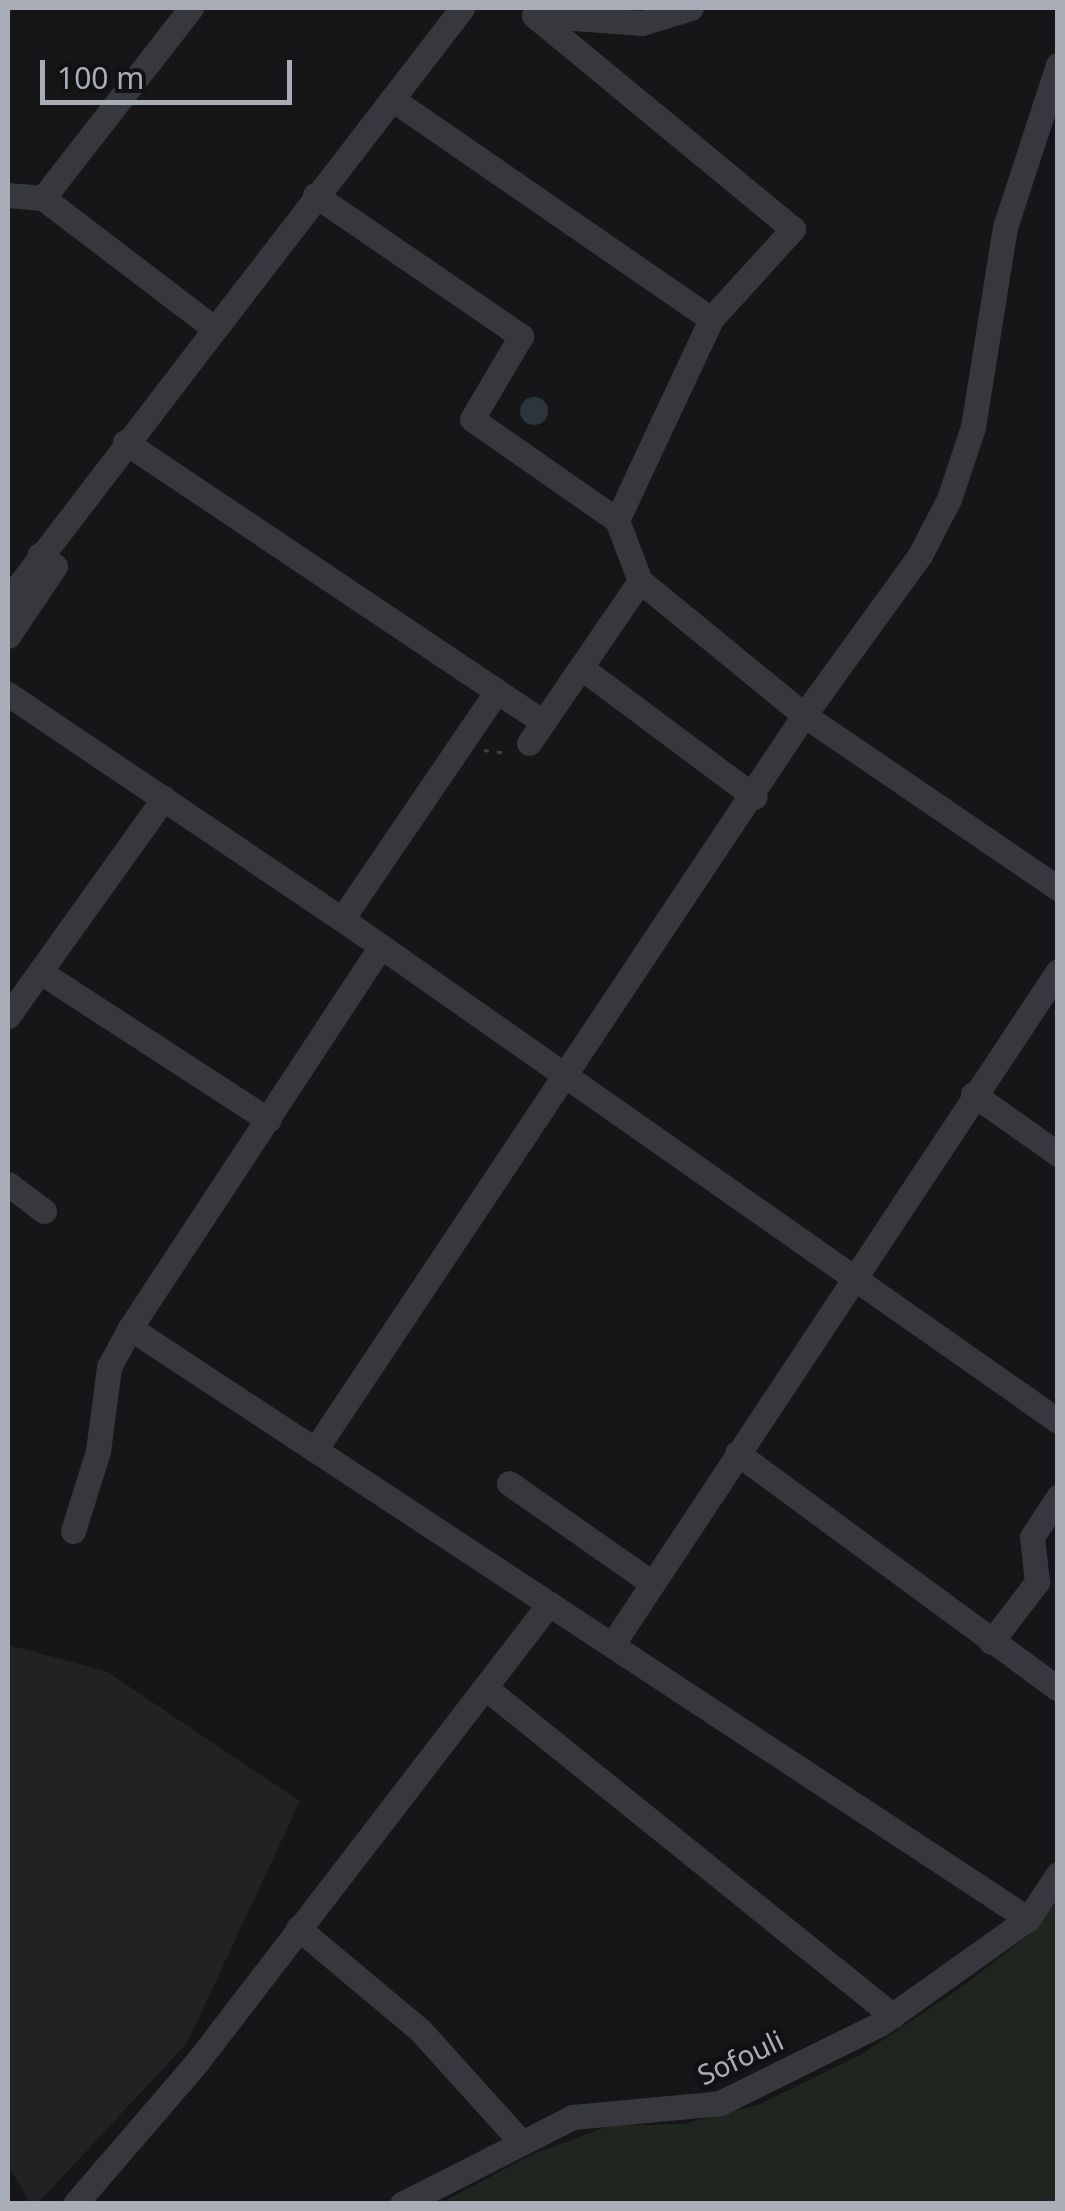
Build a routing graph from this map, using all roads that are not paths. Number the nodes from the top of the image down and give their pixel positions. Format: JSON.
{"nodes":[{"id":1,"x":191,"y":8,"type":"edge"},
{"id":2,"x":462,"y":8,"type":"edge"},
{"id":3,"x":690,"y":8,"type":"edge"},
{"id":4,"x":530,"y":12,"type":"edge"},
{"id":5,"x":1058,"y":64,"type":"edge"},
{"id":6,"x":392,"y":98,"type":"junction"},
{"id":7,"x":8,"y":195,"type":"edge"},
{"id":8,"x":315,"y":195,"type":"junction"},
{"id":9,"x":43,"y":198,"type":"junction"},
{"id":10,"x":711,"y":318,"type":"junction"},
{"id":11,"x":215,"y":329,"type":"junction"},
{"id":12,"x":125,"y":442,"type":"junction"},
{"id":13,"x":617,"y":520,"type":"junction"},
{"id":14,"x":40,"y":555,"type":"junction"},
{"id":15,"x":640,"y":581,"type":"junction"},
{"id":16,"x":8,"y":600,"type":"edge"},
{"id":17,"x":8,"y":636,"type":"edge"},
{"id":18,"x":583,"y":669,"type":"junction"},
{"id":19,"x":8,"y":694,"type":"edge"},
{"id":20,"x":494,"y":694,"type":"junction"},
{"id":21,"x":804,"y":715,"type":"junction"},
{"id":22,"x":755,"y":797,"type":"junction"},
{"id":23,"x":164,"y":798,"type":"junction"},
{"id":24,"x":1058,"y":888,"type":"edge"},
{"id":25,"x":342,"y":919,"type":"junction"},
{"id":26,"x":381,"y":946,"type":"junction"},
{"id":27,"x":1058,"y":971,"type":"edge"},
{"id":28,"x":42,"y":973,"type":"junction"},
{"id":29,"x":8,"y":1016,"type":"edge"},
{"id":30,"x":568,"y":1075,"type":"junction"},
{"id":31,"x":973,"y":1094,"type":"junction"},
{"id":32,"x":268,"y":1120,"type":"junction"},
{"id":33,"x":1058,"y":1154,"type":"edge"},
{"id":34,"x":8,"y":1184,"type":"edge"},
{"id":35,"x":44,"y":1211,"type":"dead end"},
{"id":36,"x":854,"y":1274,"type":"junction"},
{"id":37,"x":130,"y":1328,"type":"junction"},
{"id":38,"x":1058,"y":1421,"type":"edge"},
{"id":39,"x":315,"y":1450,"type":"junction"},
{"id":40,"x":737,"y":1452,"type":"junction"},
{"id":41,"x":508,"y":1483,"type":"dead end"},
{"id":42,"x":1058,"y":1497,"type":"edge"},
{"id":43,"x":73,"y":1531,"type":"dead end"},
{"id":44,"x":652,"y":1583,"type":"junction"},
{"id":45,"x":549,"y":1604,"type":"junction"},
{"id":46,"x":991,"y":1642,"type":"junction"},
{"id":47,"x":612,"y":1646,"type":"junction"},
{"id":48,"x":488,"y":1689,"type":"junction"},
{"id":49,"x":1058,"y":1689,"type":"edge"},
{"id":50,"x":1056,"y":1880,"type":"edge"},
{"id":51,"x":1028,"y":1920,"type":"junction"},
{"id":52,"x":298,"y":1928,"type":"junction"},
{"id":53,"x":893,"y":2016,"type":"junction"},
{"id":54,"x":522,"y":2143,"type":"junction"},
{"id":55,"x":75,"y":2203,"type":"edge"},
{"id":56,"x":402,"y":2204,"type":"edge"}],
"edges":[{"from":1,"to":9,"type":"street"},
{"from":2,"to":6,"type":"street"},
{"from":3,"to":4,"type":"street"},
{"from":4,"to":10,"type":"street"},
{"from":5,"to":21,"type":"street"},
{"from":6,"to":8,"type":"street"},
{"from":6,"to":10,"type":"street"},
{"from":7,"to":9,"type":"street"},
{"from":8,"to":11,"type":"street"},
{"from":8,"to":13,"type":"street"},
{"from":9,"to":11,"type":"street"},
{"from":10,"to":13,"type":"street"},
{"from":11,"to":12,"type":"street"},
{"from":12,"to":14,"type":"street"},
{"from":12,"to":20,"type":"street"},
{"from":13,"to":15,"type":"street"},
{"from":14,"to":16,"type":"street"},
{"from":14,"to":17,"type":"street"},
{"from":15,"to":18,"type":"street"},
{"from":15,"to":21,"type":"street"},
{"from":18,"to":20,"type":"street"},
{"from":18,"to":22,"type":"street"},
{"from":19,"to":23,"type":"street"},
{"from":20,"to":25,"type":"street"},
{"from":21,"to":22,"type":"street"},
{"from":21,"to":24,"type":"street"},
{"from":22,"to":30,"type":"street"},
{"from":23,"to":25,"type":"street"},
{"from":23,"to":28,"type":"street"},
{"from":25,"to":26,"type":"street"},
{"from":26,"to":30,"type":"street"},
{"from":26,"to":32,"type":"street"},
{"from":27,"to":31,"type":"street"},
{"from":28,"to":29,"type":"street"},
{"from":28,"to":32,"type":"street"},
{"from":30,"to":36,"type":"street"},
{"from":30,"to":39,"type":"street"},
{"from":31,"to":33,"type":"street"},
{"from":31,"to":36,"type":"street"},
{"from":32,"to":37,"type":"street"},
{"from":34,"to":35,"type":"street"},
{"from":36,"to":38,"type":"street"},
{"from":36,"to":40,"type":"street"},
{"from":37,"to":39,"type":"street"},
{"from":37,"to":43,"type":"street"},
{"from":39,"to":45,"type":"street"},
{"from":40,"to":44,"type":"street"},
{"from":40,"to":46,"type":"street"},
{"from":41,"to":44,"type":"street"},
{"from":42,"to":46,"type":"street"},
{"from":44,"to":47,"type":"street"},
{"from":45,"to":47,"type":"street"},
{"from":45,"to":48,"type":"street"},
{"from":46,"to":49,"type":"street"},
{"from":47,"to":51,"type":"street"},
{"from":48,"to":52,"type":"street"},
{"from":48,"to":53,"type":"street"},
{"from":50,"to":51,"type":"street","name":"Sofouli"},
{"from":51,"to":53,"type":"street","name":"Sofouli"},
{"from":52,"to":54,"type":"street"},
{"from":52,"to":55,"type":"street"},
{"from":53,"to":54,"type":"street","name":"Sofouli"},
{"from":54,"to":56,"type":"street","name":"Sofouli"}]}
